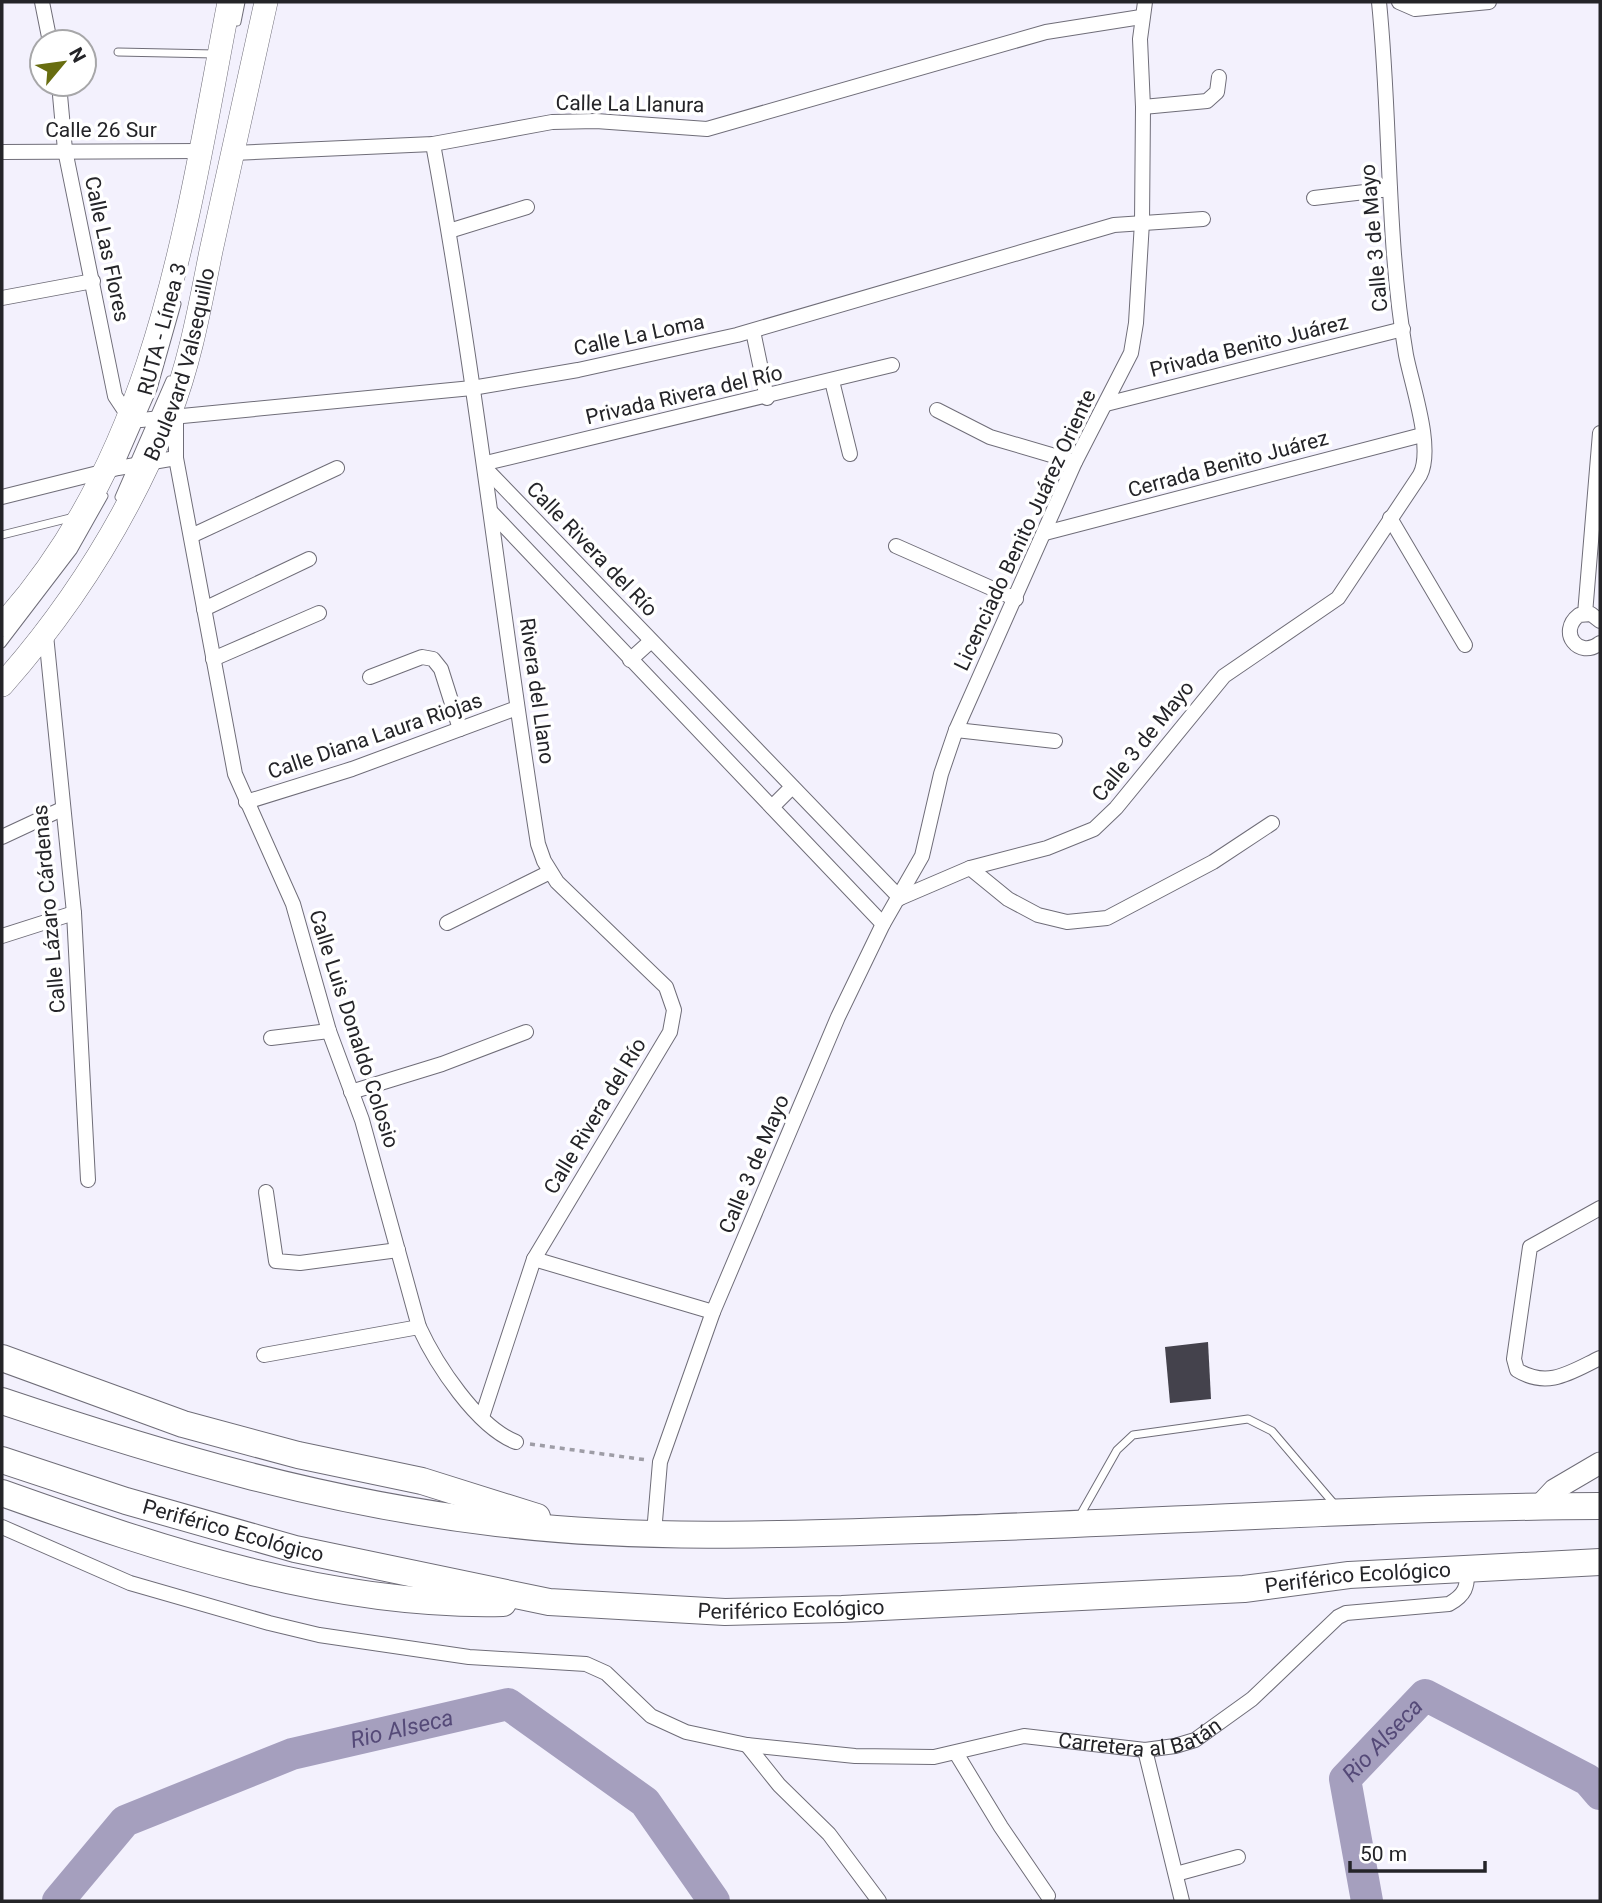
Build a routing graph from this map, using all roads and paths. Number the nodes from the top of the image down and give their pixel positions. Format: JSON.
{"nodes":[{"id":1,"x":42,"y":2,"type":"edge"},
{"id":2,"x":229,"y":2,"type":"edge"},
{"id":3,"x":241,"y":2,"type":"edge"},
{"id":4,"x":266,"y":2,"type":"edge"},
{"id":5,"x":1145,"y":2,"type":"edge"},
{"id":6,"x":1379,"y":2,"type":"edge"},
{"id":7,"x":1399,"y":2,"type":"edge"},
{"id":8,"x":1489,"y":2,"type":"edge"},
{"id":9,"x":1141,"y":17,"type":"junction"},
{"id":10,"x":47,"y":28,"type":"edge"},
{"id":11,"x":235,"y":28,"type":"dead end"},
{"id":12,"x":118,"y":52,"type":"dead end"},
{"id":13,"x":223,"y":61,"type":"junction"},
{"id":14,"x":1219,"y":77,"type":"dead end"},
{"id":15,"x":60,"y":98,"type":"edge"},
{"id":16,"x":1143,"y":107,"type":"junction"},
{"id":17,"x":433,"y":144,"type":"junction"},
{"id":18,"x":65,"y":150,"type":"junction"},
{"id":19,"x":200,"y":151,"type":"junction"},
{"id":20,"x":2,"y":152,"type":"edge"},
{"id":21,"x":233,"y":153,"type":"junction"},
{"id":22,"x":1390,"y":189,"type":"junction"},
{"id":23,"x":1314,"y":198,"type":"dead end"},
{"id":24,"x":527,"y":207,"type":"dead end"},
{"id":25,"x":1203,"y":219,"type":"dead end"},
{"id":26,"x":1142,"y":222,"type":"junction"},
{"id":27,"x":449,"y":232,"type":"junction"},
{"id":28,"x":93,"y":281,"type":"junction"},
{"id":29,"x":180,"y":287,"type":"dead end"},
{"id":30,"x":2,"y":298,"type":"edge"},
{"id":31,"x":178,"y":300,"type":"dead end"},
{"id":32,"x":1403,"y":330,"type":"junction"},
{"id":33,"x":753,"y":331,"type":"junction"},
{"id":34,"x":892,"y":365,"type":"dead end"},
{"id":35,"x":172,"y":375,"type":"dead end"},
{"id":36,"x":832,"y":381,"type":"junction"},
{"id":37,"x":472,"y":388,"type":"junction"},
{"id":38,"x":766,"y":398,"type":"junction"},
{"id":39,"x":1106,"y":404,"type":"junction"},
{"id":40,"x":937,"y":410,"type":"dead end"},
{"id":41,"x":155,"y":417,"type":"junction"},
{"id":42,"x":1600,"y":433,"type":"edge"},
{"id":43,"x":1422,"y":435,"type":"junction"},
{"id":44,"x":850,"y":454,"type":"dead end"},
{"id":45,"x":176,"y":458,"type":"junction"},
{"id":46,"x":1075,"y":462,"type":"junction"},
{"id":47,"x":140,"y":464,"type":"junction"},
{"id":48,"x":486,"y":466,"type":"junction"},
{"id":49,"x":337,"y":468,"type":"dead end"},
{"id":50,"x":111,"y":476,"type":"junction"},
{"id":51,"x":2,"y":496,"type":"edge"},
{"id":52,"x":115,"y":505,"type":"dead end"},
{"id":53,"x":492,"y":513,"type":"junction"},
{"id":54,"x":81,"y":515,"type":"junction"},
{"id":55,"x":1390,"y":518,"type":"junction"},
{"id":56,"x":1045,"y":533,"type":"junction"},
{"id":57,"x":2,"y":535,"type":"edge"},
{"id":58,"x":99,"y":535,"type":"dead end"},
{"id":59,"x":191,"y":536,"type":"junction"},
{"id":60,"x":896,"y":546,"type":"dead end"},
{"id":61,"x":309,"y":559,"type":"dead end"},
{"id":62,"x":1016,"y":598,"type":"junction"},
{"id":63,"x":204,"y":609,"type":"junction"},
{"id":64,"x":319,"y":612,"type":"dead end"},
{"id":65,"x":1585,"y":614,"type":"junction"},
{"id":66,"x":1600,"y":621,"type":"edge"},
{"id":67,"x":2,"y":625,"type":"edge"},
{"id":68,"x":39,"y":630,"type":"junction"},
{"id":69,"x":651,"y":641,"type":"junction"},
{"id":70,"x":1600,"y":643,"type":"edge"},
{"id":71,"x":2,"y":644,"type":"edge"},
{"id":72,"x":1465,"y":645,"type":"dead end"},
{"id":73,"x":213,"y":659,"type":"junction"},
{"id":74,"x":630,"y":660,"type":"junction"},
{"id":75,"x":370,"y":677,"type":"dead end"},
{"id":76,"x":2,"y":685,"type":"edge"},
{"id":77,"x":517,"y":708,"type":"junction"},
{"id":78,"x":460,"y":729,"type":"junction"},
{"id":79,"x":956,"y":730,"type":"junction"},
{"id":80,"x":1055,"y":741,"type":"dead end"},
{"id":81,"x":792,"y":787,"type":"junction"},
{"id":82,"x":246,"y":803,"type":"junction"},
{"id":83,"x":772,"y":807,"type":"junction"},
{"id":84,"x":62,"y":808,"type":"junction"},
{"id":85,"x":1272,"y":822,"type":"dead end"},
{"id":86,"x":2,"y":837,"type":"edge"},
{"id":87,"x":970,"y":868,"type":"junction"},
{"id":88,"x":550,"y":872,"type":"junction"},
{"id":89,"x":900,"y":898,"type":"junction"},
{"id":90,"x":74,"y":913,"type":"junction"},
{"id":91,"x":447,"y":923,"type":"dead end"},
{"id":92,"x":883,"y":924,"type":"junction"},
{"id":93,"x":2,"y":936,"type":"edge"},
{"id":94,"x":329,"y":1031,"type":"junction"},
{"id":95,"x":526,"y":1032,"type":"dead end"},
{"id":96,"x":271,"y":1038,"type":"dead end"},
{"id":97,"x":351,"y":1092,"type":"junction"},
{"id":98,"x":88,"y":1180,"type":"dead end"},
{"id":99,"x":266,"y":1192,"type":"dead end"},
{"id":100,"x":1600,"y":1208,"type":"edge"},
{"id":101,"x":398,"y":1251,"type":"junction"},
{"id":102,"x":534,"y":1259,"type":"junction"},
{"id":103,"x":713,"y":1312,"type":"junction"},
{"id":104,"x":419,"y":1327,"type":"junction"},
{"id":105,"x":264,"y":1355,"type":"dead end"},
{"id":106,"x":2,"y":1358,"type":"edge"},
{"id":107,"x":1600,"y":1358,"type":"edge"},
{"id":108,"x":2,"y":1401,"type":"edge"},
{"id":109,"x":482,"y":1417,"type":"junction"},
{"id":110,"x":516,"y":1442,"type":"joint"},
{"id":111,"x":2,"y":1460,"type":"edge"},
{"id":112,"x":660,"y":1462,"type":"junction"},
{"id":113,"x":1600,"y":1463,"type":"edge"},
{"id":114,"x":2,"y":1493,"type":"edge"},
{"id":115,"x":1539,"y":1506,"type":"junction"},
{"id":116,"x":1600,"y":1506,"type":"edge"},
{"id":117,"x":1340,"y":1511,"type":"junction"},
{"id":118,"x":1074,"y":1525,"type":"junction"},
{"id":119,"x":2,"y":1527,"type":"edge"},
{"id":120,"x":571,"y":1529,"type":"junction"},
{"id":121,"x":654,"y":1532,"type":"junction"},
{"id":122,"x":1600,"y":1562,"type":"edge"},
{"id":123,"x":1466,"y":1569,"type":"junction"},
{"id":124,"x":549,"y":1602,"type":"junction"},
{"id":125,"x":747,"y":1745,"type":"junction"},
{"id":126,"x":1145,"y":1750,"type":"junction"},
{"id":127,"x":956,"y":1753,"type":"junction"},
{"id":128,"x":1238,"y":1857,"type":"dead end"},
{"id":129,"x":1176,"y":1874,"type":"junction"},
{"id":130,"x":1048,"y":1896,"type":"dead end"},
{"id":131,"x":879,"y":1901,"type":"edge"},
{"id":132,"x":1182,"y":1901,"type":"edge"}],
"edges":[{"from":1,"to":10,"type":"street"},
{"from":2,"to":13,"type":"main road","name":"Boulevard Valsequillo"},
{"from":3,"to":11,"type":"lane"},
{"from":4,"to":21,"type":"main road","name":"Boulevard Valsequillo"},
{"from":5,"to":9,"type":"street","name":"Licenciado Benito Juárez Oriente"},
{"from":6,"to":22,"type":"street","name":"Calle 3 de Mayo"},
{"from":7,"to":8,"type":"street"},
{"from":9,"to":16,"type":"street","name":"Licenciado Benito Juárez Oriente"},
{"from":9,"to":17,"type":"street","name":"Calle La Llanura"},
{"from":12,"to":13,"type":"lane"},
{"from":13,"to":19,"type":"main road","name":"Boulevard Valsequillo"},
{"from":13,"to":29,"type":"lane"},
{"from":14,"to":16,"type":"street"},
{"from":15,"to":18,"type":"street","name":"Calle Las Flores"},
{"from":16,"to":26,"type":"street","name":"Licenciado Benito Juárez Oriente"},
{"from":17,"to":21,"type":"street","name":"Calle La Llanura"},
{"from":17,"to":27,"type":"street","name":"Calle Rivera del Río"},
{"from":18,"to":19,"type":"street","name":"Calle 26 Sur"},
{"from":18,"to":20,"type":"street","name":"Calle 26 Sur"},
{"from":18,"to":28,"type":"street","name":"Calle Las Flores"},
{"from":19,"to":41,"type":"main road","name":"Boulevard Valsequillo"},
{"from":21,"to":41,"type":"main road","name":"Boulevard Valsequillo"},
{"from":22,"to":23,"type":"street"},
{"from":22,"to":32,"type":"street","name":"Calle 3 de Mayo"},
{"from":24,"to":27,"type":"street"},
{"from":25,"to":26,"type":"street","name":"Calle La Loma"},
{"from":26,"to":33,"type":"street","name":"Calle La Loma"},
{"from":26,"to":39,"type":"street","name":"Licenciado Benito Juárez Oriente"},
{"from":27,"to":37,"type":"street","name":"Calle Rivera del Río"},
{"from":28,"to":30,"type":"street"},
{"from":28,"to":41,"type":"street","name":"Calle Las Flores"},
{"from":31,"to":41,"type":"lane"},
{"from":32,"to":39,"type":"street","name":"Privada Benito Juárez"},
{"from":32,"to":43,"type":"street","name":"Calle 3 de Mayo"},
{"from":33,"to":37,"type":"street","name":"Calle La Loma"},
{"from":33,"to":38,"type":"street"},
{"from":34,"to":36,"type":"street","name":"Privada Rivera del Río"},
{"from":35,"to":41,"type":"lane","name":"RUTA - Línea 3"},
{"from":36,"to":38,"type":"street","name":"Privada Rivera del Río"},
{"from":36,"to":44,"type":"street"},
{"from":37,"to":41,"type":"street","name":"Calle La Loma"},
{"from":37,"to":48,"type":"street","name":"Calle Rivera del Río"},
{"from":38,"to":48,"type":"street","name":"Privada Rivera del Río"},
{"from":39,"to":46,"type":"street","name":"Licenciado Benito Juárez Oriente"},
{"from":40,"to":46,"type":"street"},
{"from":41,"to":45,"type":"street","name":"Calle Luis Donaldo Colosio"},
{"from":41,"to":47,"type":"main road","name":"Boulevard Valsequillo"},
{"from":41,"to":50,"type":"main road","name":"Boulevard Valsequillo"},
{"from":42,"to":65,"type":"street"},
{"from":43,"to":55,"type":"street","name":"Calle 3 de Mayo"},
{"from":43,"to":56,"type":"street","name":"Cerrada Benito Juárez"},
{"from":45,"to":47,"type":"street"},
{"from":45,"to":59,"type":"street","name":"Calle Luis Donaldo Colosio"},
{"from":46,"to":56,"type":"street","name":"Licenciado Benito Juárez Oriente"},
{"from":47,"to":50,"type":"street"},
{"from":47,"to":52,"type":"lane"},
{"from":47,"to":68,"type":"main road","name":"Boulevard Valsequillo"},
{"from":48,"to":53,"type":"street","name":"Calle Rivera del Río"},
{"from":48,"to":69,"type":"street","name":"Calle Rivera del Río"},
{"from":49,"to":59,"type":"street"},
{"from":50,"to":51,"type":"street"},
{"from":50,"to":54,"type":"main road","name":"Boulevard Valsequillo"},
{"from":50,"to":71,"type":"lane"},
{"from":53,"to":74,"type":"street"},
{"from":53,"to":77,"type":"street","name":"Rivera del Llano"},
{"from":54,"to":57,"type":"lane"},
{"from":54,"to":67,"type":"main road","name":"Boulevard Valsequillo"},
{"from":55,"to":72,"type":"street"},
{"from":55,"to":87,"type":"street","name":"Calle 3 de Mayo"},
{"from":56,"to":62,"type":"street","name":"Licenciado Benito Juárez Oriente"},
{"from":58,"to":68,"type":"lane"},
{"from":59,"to":63,"type":"street","name":"Calle Luis Donaldo Colosio"},
{"from":60,"to":62,"type":"street"},
{"from":61,"to":63,"type":"street"},
{"from":62,"to":79,"type":"street","name":"Licenciado Benito Juárez Oriente"},
{"from":63,"to":73,"type":"street","name":"Calle Luis Donaldo Colosio"},
{"from":64,"to":73,"type":"street"},
{"from":65,"to":66,"type":"street"},
{"from":65,"to":70,"type":"street"},
{"from":68,"to":76,"type":"main road","name":"Boulevard Valsequillo"},
{"from":68,"to":84,"type":"street","name":"Calle Lázaro Cárdenas"},
{"from":69,"to":74,"type":"street"},
{"from":69,"to":81,"type":"street","name":"Calle Rivera del Río"},
{"from":73,"to":82,"type":"street","name":"Calle Luis Donaldo Colosio"},
{"from":74,"to":83,"type":"street"},
{"from":75,"to":78,"type":"street"},
{"from":77,"to":78,"type":"street","name":"Calle Diana Laura Riojas"},
{"from":77,"to":88,"type":"street","name":"Rivera del Llano"},
{"from":78,"to":82,"type":"street","name":"Calle Diana Laura Riojas"},
{"from":79,"to":80,"type":"street"},
{"from":79,"to":89,"type":"street","name":"Licenciado Benito Juárez Oriente"},
{"from":81,"to":83,"type":"street"},
{"from":81,"to":89,"type":"street","name":"Calle Rivera del Río"},
{"from":82,"to":94,"type":"street","name":"Calle Luis Donaldo Colosio"},
{"from":83,"to":92,"type":"street"},
{"from":84,"to":86,"type":"street"},
{"from":84,"to":90,"type":"street","name":"Calle Lázaro Cárdenas"},
{"from":85,"to":87,"type":"street"},
{"from":87,"to":89,"type":"street","name":"Calle 3 de Mayo"},
{"from":88,"to":91,"type":"street"},
{"from":88,"to":102,"type":"street","name":"Calle Rivera del Río"},
{"from":89,"to":92,"type":"street","name":"Calle 3 de Mayo"},
{"from":90,"to":93,"type":"street"},
{"from":90,"to":98,"type":"street","name":"Calle Lázaro Cárdenas"},
{"from":92,"to":103,"type":"street","name":"Calle 3 de Mayo"},
{"from":94,"to":96,"type":"street"},
{"from":94,"to":97,"type":"street","name":"Calle Luis Donaldo Colosio"},
{"from":95,"to":97,"type":"street"},
{"from":97,"to":101,"type":"street","name":"Calle Luis Donaldo Colosio"},
{"from":99,"to":101,"type":"street"},
{"from":100,"to":107,"type":"street"},
{"from":101,"to":104,"type":"street","name":"Calle Luis Donaldo Colosio"},
{"from":102,"to":103,"type":"street"},
{"from":102,"to":109,"type":"street","name":"Calle Rivera del Río"},
{"from":103,"to":112,"type":"street","name":"Calle 3 de Mayo"},
{"from":104,"to":105,"type":"street"},
{"from":104,"to":109,"type":"street","name":"Calle Luis Donaldo Colosio"},
{"from":106,"to":120,"type":"highway"},
{"from":108,"to":120,"type":"highway"},
{"from":109,"to":110,"type":"street","name":"Calle Luis Donaldo Colosio"},
{"from":110,"to":112,"type":"path"},
{"from":111,"to":124,"type":"highway","name":"Periférico Ecológico"},
{"from":112,"to":121,"type":"street","name":"Calle 3 de Mayo"},
{"from":113,"to":115,"type":"street"},
{"from":114,"to":124,"type":"highway"},
{"from":115,"to":116,"type":"highway"},
{"from":115,"to":117,"type":"highway"},
{"from":117,"to":118,"type":"highway"},
{"from":117,"to":118,"type":"lane"},
{"from":118,"to":121,"type":"highway"},
{"from":119,"to":125,"type":"street","name":"Carretera al Batán"},
{"from":120,"to":121,"type":"highway"},
{"from":122,"to":123,"type":"highway","name":"Periférico Ecológico"},
{"from":123,"to":124,"type":"highway","name":"Periférico Ecológico"},
{"from":123,"to":126,"type":"street","name":"Carretera al Batán"},
{"from":125,"to":127,"type":"street","name":"Carretera al Batán"},
{"from":125,"to":131,"type":"street"},
{"from":126,"to":127,"type":"street","name":"Carretera al Batán"},
{"from":126,"to":129,"type":"street"},
{"from":127,"to":130,"type":"street"},
{"from":128,"to":129,"type":"street"},
{"from":129,"to":132,"type":"street"}]}
